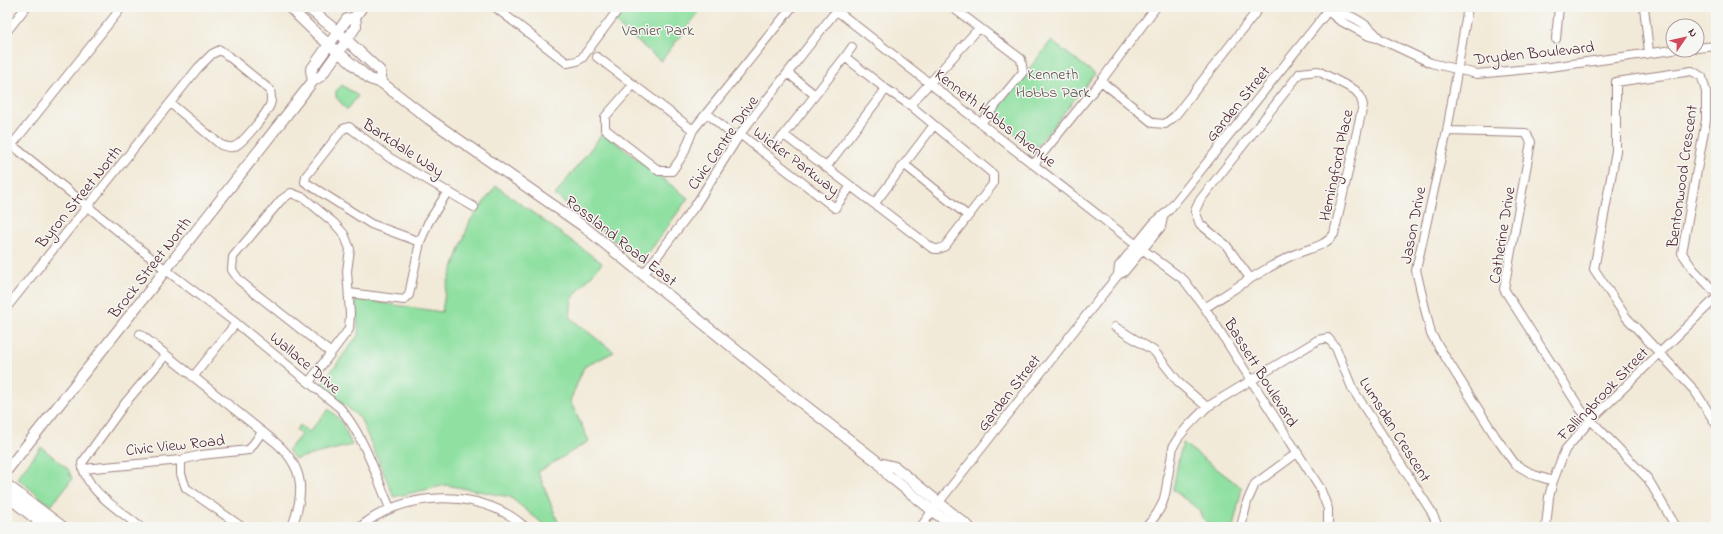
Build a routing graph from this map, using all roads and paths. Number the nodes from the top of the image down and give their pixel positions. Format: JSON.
{"nodes":[{"id":1,"x":26,"y":7,"type":"edge"},
{"id":2,"x":122,"y":7,"type":"edge"},
{"id":3,"x":289,"y":7,"type":"edge"},
{"id":4,"x":308,"y":7,"type":"edge"},
{"id":5,"x":362,"y":7,"type":"edge"},
{"id":6,"x":495,"y":7,"type":"edge"},
{"id":7,"x":608,"y":7,"type":"edge"},
{"id":8,"x":792,"y":7,"type":"edge"},
{"id":9,"x":952,"y":7,"type":"edge"},
{"id":10,"x":1156,"y":7,"type":"edge"},
{"id":11,"x":1260,"y":7,"type":"edge"},
{"id":12,"x":1468,"y":7,"type":"edge"},
{"id":13,"x":1559,"y":7,"type":"edge"},
{"id":14,"x":1644,"y":7,"type":"edge"},
{"id":15,"x":836,"y":8,"type":"edge"},
{"id":16,"x":1327,"y":8,"type":"edge"},
{"id":17,"x":620,"y":9,"type":"edge"},
{"id":18,"x":355,"y":18,"type":"junction"},
{"id":19,"x":979,"y":28,"type":"junction"},
{"id":20,"x":7,"y":31,"type":"edge"},
{"id":21,"x":338,"y":32,"type":"junction"},
{"id":22,"x":1556,"y":39,"type":"dead end"},
{"id":23,"x":347,"y":40,"type":"junction"},
{"id":24,"x":329,"y":44,"type":"junction"},
{"id":25,"x":1716,"y":46,"type":"edge"},
{"id":26,"x":852,"y":47,"type":"dead end"},
{"id":27,"x":1705,"y":47,"type":"edge"},
{"id":28,"x":1665,"y":51,"type":"edge"},
{"id":29,"x":338,"y":52,"type":"junction"},
{"id":30,"x":1649,"y":52,"type":"junction"},
{"id":31,"x":597,"y":57,"type":"dead end"},
{"id":32,"x":845,"y":57,"type":"junction"},
{"id":33,"x":1457,"y":70,"type":"junction"},
{"id":34,"x":789,"y":74,"type":"junction"},
{"id":35,"x":313,"y":81,"type":"junction"},
{"id":36,"x":1101,"y":81,"type":"junction"},
{"id":37,"x":382,"y":83,"type":"junction"},
{"id":38,"x":930,"y":84,"type":"junction"},
{"id":39,"x":632,"y":86,"type":"junction"},
{"id":40,"x":886,"y":89,"type":"junction"},
{"id":41,"x":815,"y":95,"type":"junction"},
{"id":42,"x":170,"y":103,"type":"junction"},
{"id":43,"x":910,"y":105,"type":"junction"},
{"id":44,"x":707,"y":114,"type":"junction"},
{"id":45,"x":981,"y":123,"type":"junction"},
{"id":46,"x":934,"y":125,"type":"junction"},
{"id":47,"x":693,"y":130,"type":"junction"},
{"id":48,"x":1447,"y":131,"type":"junction"},
{"id":49,"x":784,"y":135,"type":"junction"},
{"id":50,"x":739,"y":137,"type":"junction"},
{"id":51,"x":775,"y":144,"type":"dead end"},
{"id":52,"x":9,"y":146,"type":"edge"},
{"id":53,"x":1034,"y":164,"type":"junction"},
{"id":54,"x":905,"y":165,"type":"junction"},
{"id":55,"x":827,"y":166,"type":"junction"},
{"id":56,"x":851,"y":186,"type":"junction"},
{"id":57,"x":448,"y":191,"type":"junction"},
{"id":58,"x":875,"y":203,"type":"junction"},
{"id":59,"x":88,"y":206,"type":"junction"},
{"id":60,"x":474,"y":207,"type":"dead end"},
{"id":61,"x":968,"y":216,"type":"junction"},
{"id":62,"x":420,"y":242,"type":"junction"},
{"id":63,"x":1140,"y":247,"type":"junction"},
{"id":64,"x":166,"y":270,"type":"junction"},
{"id":65,"x":643,"y":275,"type":"junction"},
{"id":66,"x":1250,"y":278,"type":"junction"},
{"id":67,"x":349,"y":293,"type":"junction"},
{"id":68,"x":1716,"y":293,"type":"edge"},
{"id":69,"x":1716,"y":298,"type":"edge"},
{"id":70,"x":7,"y":307,"type":"edge"},
{"id":71,"x":1205,"y":308,"type":"junction"},
{"id":72,"x":236,"y":323,"type":"junction"},
{"id":73,"x":1115,"y":327,"type":"dead end"},
{"id":74,"x":140,"y":334,"type":"dead end"},
{"id":75,"x":331,"y":353,"type":"junction"},
{"id":76,"x":1660,"y":354,"type":"junction"},
{"id":77,"x":165,"y":356,"type":"junction"},
{"id":78,"x":193,"y":377,"type":"junction"},
{"id":79,"x":1250,"y":380,"type":"junction"},
{"id":80,"x":309,"y":382,"type":"junction"},
{"id":81,"x":1207,"y":407,"type":"junction"},
{"id":82,"x":1590,"y":421,"type":"junction"},
{"id":83,"x":1716,"y":424,"type":"edge"},
{"id":84,"x":262,"y":432,"type":"junction"},
{"id":85,"x":1297,"y":453,"type":"junction"},
{"id":86,"x":181,"y":460,"type":"junction"},
{"id":87,"x":83,"y":469,"type":"junction"},
{"id":88,"x":7,"y":470,"type":"edge"},
{"id":89,"x":1552,"y":480,"type":"junction"},
{"id":90,"x":7,"y":485,"type":"edge"},
{"id":91,"x":7,"y":496,"type":"edge"},
{"id":92,"x":935,"y":507,"type":"junction"},
{"id":93,"x":390,"y":508,"type":"junction"},
{"id":94,"x":46,"y":527,"type":"edge"},
{"id":95,"x":63,"y":527,"type":"edge"},
{"id":96,"x":140,"y":527,"type":"edge"},
{"id":97,"x":242,"y":527,"type":"edge"},
{"id":98,"x":292,"y":527,"type":"edge"},
{"id":99,"x":360,"y":527,"type":"edge"},
{"id":100,"x":525,"y":527,"type":"edge"},
{"id":101,"x":921,"y":527,"type":"edge"},
{"id":102,"x":953,"y":527,"type":"edge"},
{"id":103,"x":969,"y":527,"type":"edge"},
{"id":104,"x":1146,"y":527,"type":"edge"},
{"id":105,"x":1241,"y":527,"type":"edge"},
{"id":106,"x":1328,"y":527,"type":"edge"},
{"id":107,"x":1433,"y":527,"type":"edge"},
{"id":108,"x":1546,"y":527,"type":"edge"},
{"id":109,"x":1676,"y":527,"type":"edge"}],
"edges":[{"from":1,"to":20,"type":"street"},
{"from":2,"to":52,"type":"street"},
{"from":3,"to":24,"type":"main road","name":"Rossland Road East"},
{"from":4,"to":21,"type":"main road"},
{"from":5,"to":18,"type":"main road","name":"Brock Street North"},
{"from":6,"to":17,"type":"street"},
{"from":7,"to":17,"type":"street"},
{"from":8,"to":44,"type":"street"},
{"from":9,"to":19,"type":"street"},
{"from":10,"to":36,"type":"street"},
{"from":11,"to":36,"type":"street"},
{"from":12,"to":33,"type":"street","name":"Jason Drive"},
{"from":13,"to":22,"type":"street"},
{"from":14,"to":30,"type":"street"},
{"from":15,"to":34,"type":"street","name":"Civic Centre Drive"},
{"from":15,"to":38,"type":"street","name":"Kenneth Hobbs Avenue"},
{"from":16,"to":33,"type":"street","name":"Dryden Boulevard"},
{"from":16,"to":63,"type":"street","name":"Garden Street"},
{"from":18,"to":21,"type":"main road","name":"Brock Street North"},
{"from":18,"to":23,"type":"main road","name":"Brock Street North"},
{"from":19,"to":38,"type":"street"},
{"from":19,"to":45,"type":"street"},
{"from":21,"to":23,"type":"main road"},
{"from":21,"to":24,"type":"main road","name":"Brock Street North"},
{"from":23,"to":29,"type":"main road","name":"Brock Street North"},
{"from":23,"to":37,"type":"main road"},
{"from":24,"to":29,"type":"main road","name":"Rossland Road East"},
{"from":24,"to":35,"type":"main road","name":"Brock Street North"},
{"from":25,"to":27,"type":"street"},
{"from":26,"to":32,"type":"street","name":"Wicker Parkway"},
{"from":28,"to":30,"type":"street","name":"Dryden Boulevard"},
{"from":29,"to":35,"type":"main road","name":"Brock Street North"},
{"from":29,"to":37,"type":"main road","name":"Rossland Road East"},
{"from":30,"to":33,"type":"street","name":"Dryden Boulevard"},
{"from":31,"to":39,"type":"street"},
{"from":32,"to":40,"type":"street","name":"Wicker Parkway"},
{"from":32,"to":41,"type":"street","name":"Wicker Parkway"},
{"from":33,"to":48,"type":"street","name":"Jason Drive"},
{"from":34,"to":41,"type":"street"},
{"from":34,"to":50,"type":"street","name":"Civic Centre Drive"},
{"from":35,"to":64,"type":"main road","name":"Brock Street North"},
{"from":36,"to":53,"type":"street"},
{"from":37,"to":65,"type":"main road","name":"Rossland Road East"},
{"from":38,"to":43,"type":"street"},
{"from":38,"to":45,"type":"street","name":"Kenneth Hobbs Avenue"},
{"from":39,"to":47,"type":"street"},
{"from":39,"to":47,"type":"street"},
{"from":40,"to":43,"type":"street","name":"Wicker Parkway"},
{"from":40,"to":55,"type":"street"},
{"from":41,"to":49,"type":"street","name":"Wicker Parkway"},
{"from":42,"to":42,"type":"street","name":"Byron Street North"},
{"from":42,"to":59,"type":"street","name":"Byron Street North"},
{"from":43,"to":46,"type":"street","name":"Wicker Parkway"},
{"from":44,"to":47,"type":"street"},
{"from":44,"to":50,"type":"street"},
{"from":45,"to":53,"type":"street","name":"Kenneth Hobbs Avenue"},
{"from":46,"to":54,"type":"street"},
{"from":46,"to":61,"type":"street","name":"Wicker Parkway"},
{"from":48,"to":82,"type":"street","name":"Catherine Drive"},
{"from":48,"to":89,"type":"street","name":"Jason Drive"},
{"from":49,"to":51,"type":"street","name":"Wicker Parkway"},
{"from":49,"to":55,"type":"street","name":"Wicker Parkway"},
{"from":50,"to":56,"type":"street","name":"Wicker Parkway"},
{"from":50,"to":65,"type":"street","name":"Civic Centre Drive"},
{"from":52,"to":59,"type":"street","name":"Wallace Drive"},
{"from":53,"to":63,"type":"street","name":"Kenneth Hobbs Avenue"},
{"from":54,"to":58,"type":"street"},
{"from":54,"to":61,"type":"street"},
{"from":55,"to":56,"type":"street","name":"Wicker Parkway"},
{"from":56,"to":58,"type":"street","name":"Wicker Parkway"},
{"from":57,"to":60,"type":"street","name":"Barkdale Way"},
{"from":57,"to":62,"type":"street"},
{"from":57,"to":62,"type":"street","name":"Barkdale Way"},
{"from":58,"to":61,"type":"street","name":"Wicker Parkway"},
{"from":59,"to":64,"type":"street","name":"Wallace Drive"},
{"from":59,"to":70,"type":"street","name":"Byron Street North"},
{"from":62,"to":67,"type":"street"},
{"from":63,"to":71,"type":"street","name":"Bassett Boulevard"},
{"from":63,"to":92,"type":"street","name":"Garden Street"},
{"from":64,"to":72,"type":"street","name":"Wallace Drive"},
{"from":64,"to":88,"type":"main road","name":"Brock Street North"},
{"from":65,"to":92,"type":"main road","name":"Rossland Road East"},
{"from":66,"to":66,"type":"street","name":"Hemingford Place"},
{"from":66,"to":71,"type":"street","name":"Hemingford Place"},
{"from":67,"to":75,"type":"street"},
{"from":67,"to":75,"type":"street"},
{"from":68,"to":76,"type":"street","name":"Bentonwood Crescent"},
{"from":69,"to":76,"type":"street","name":"Fallingbrook Street"},
{"from":71,"to":79,"type":"street","name":"Bassett Boulevard"},
{"from":72,"to":78,"type":"street"},
{"from":72,"to":80,"type":"street","name":"Wallace Drive"},
{"from":73,"to":81,"type":"street"},
{"from":74,"to":77,"type":"street"},
{"from":75,"to":80,"type":"street"},
{"from":76,"to":82,"type":"street","name":"Fallingbrook Street"},
{"from":76,"to":83,"type":"street"},
{"from":77,"to":78,"type":"street"},
{"from":77,"to":87,"type":"street"},
{"from":78,"to":84,"type":"street"},
{"from":79,"to":81,"type":"street"},
{"from":79,"to":85,"type":"street","name":"Bassett Boulevard"},
{"from":79,"to":107,"type":"street","name":"Lumsden Crescent"},
{"from":80,"to":93,"type":"street","name":"Wallace Drive"},
{"from":81,"to":104,"type":"street"},
{"from":82,"to":89,"type":"street","name":"Fallingbrook Street"},
{"from":82,"to":109,"type":"street"},
{"from":84,"to":86,"type":"street","name":"Civic View Road"},
{"from":84,"to":98,"type":"street"},
{"from":85,"to":105,"type":"street"},
{"from":85,"to":106,"type":"street","name":"Bassett Boulevard"},
{"from":86,"to":87,"type":"street","name":"Civic View Road"},
{"from":86,"to":97,"type":"street"},
{"from":87,"to":96,"type":"street"},
{"from":89,"to":108,"type":"street","name":"Fallingbrook Street"},
{"from":90,"to":95,"type":"main road"},
{"from":91,"to":94,"type":"main road"},
{"from":92,"to":101,"type":"street","name":"Garden Street"},
{"from":92,"to":102,"type":"main road","name":"Rossland Road East"},
{"from":92,"to":103,"type":"main road","name":"Rossland Road East"},
{"from":93,"to":99,"type":"street"},
{"from":93,"to":100,"type":"street"}]}
